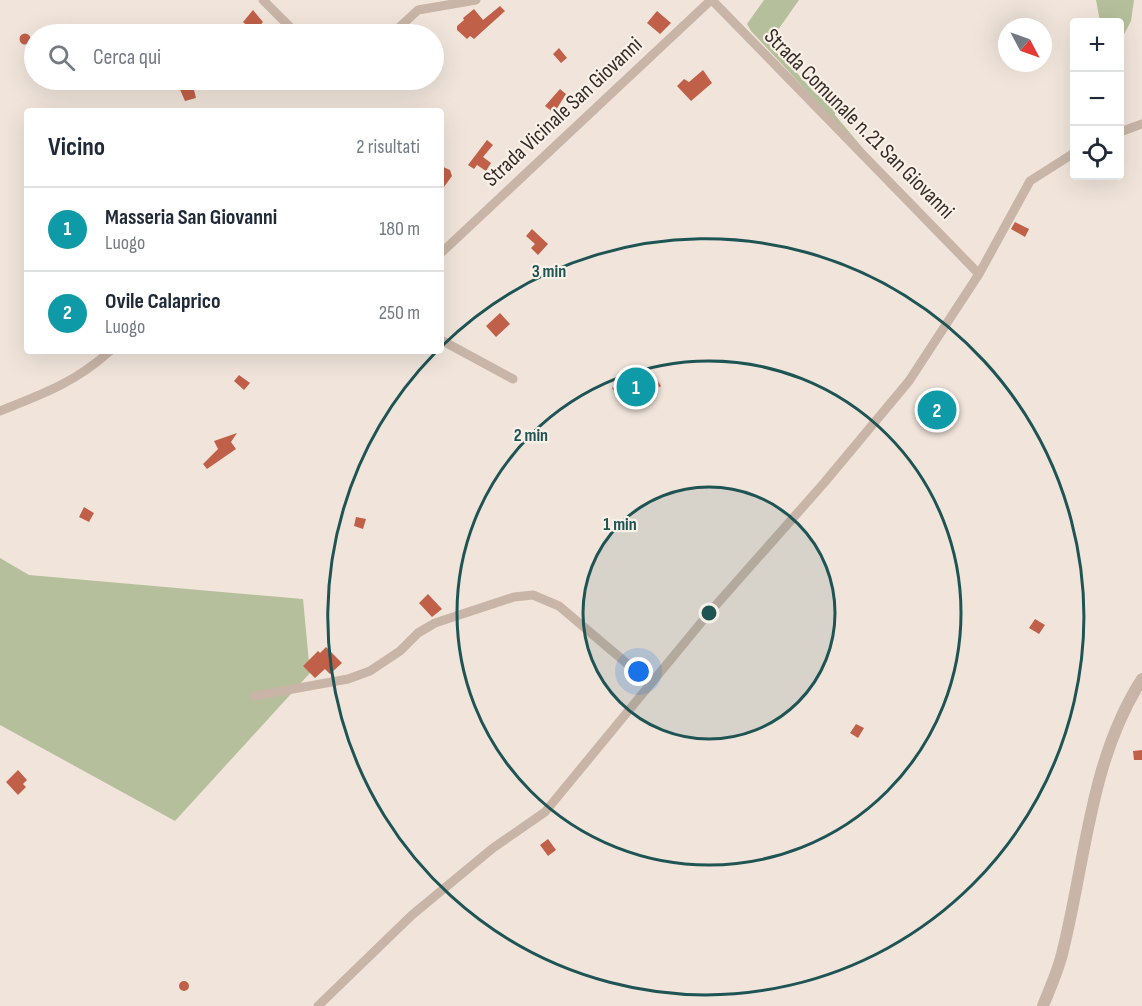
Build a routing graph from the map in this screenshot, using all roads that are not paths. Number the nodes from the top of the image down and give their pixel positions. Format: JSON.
{"nodes":[{"id":1,"x":263,"y":0,"type":"edge"},
{"id":2,"x":476,"y":0,"type":"edge"},
{"id":3,"x":712,"y":0,"type":"edge"},
{"id":4,"x":287,"y":24,"type":"edge"},
{"id":5,"x":403,"y":24,"type":"edge"},
{"id":6,"x":1142,"y":124,"type":"edge"},
{"id":7,"x":1124,"y":130,"type":"edge"},
{"id":8,"x":1070,"y":156,"type":"edge"},
{"id":9,"x":444,"y":250,"type":"edge"},
{"id":10,"x":979,"y":274,"type":"junction"},
{"id":11,"x":444,"y":342,"type":"edge"},
{"id":12,"x":106,"y":354,"type":"edge"},
{"id":13,"x":513,"y":379,"type":"dead end"},
{"id":14,"x":0,"y":411,"type":"edge"},
{"id":15,"x":1142,"y":679,"type":"edge"},
{"id":16,"x":650,"y":683,"type":"junction"},
{"id":17,"x":254,"y":696,"type":"dead end"},
{"id":18,"x":318,"y":1006,"type":"edge"},
{"id":19,"x":1043,"y":1006,"type":"edge"}],
"edges":[{"from":1,"to":4,"type":"street"},
{"from":2,"to":5,"type":"street"},
{"from":3,"to":9,"type":"street","name":"Strada Vicinale San Giovanni"},
{"from":3,"to":10,"type":"street","name":"Strada Comunale n.21 San Giovanni"},
{"from":6,"to":7,"type":"street"},
{"from":8,"to":10,"type":"street"},
{"from":10,"to":16,"type":"street"},
{"from":11,"to":13,"type":"street"},
{"from":12,"to":14,"type":"street"},
{"from":15,"to":19,"type":"street"},
{"from":16,"to":17,"type":"street"},
{"from":16,"to":18,"type":"street"}]}
